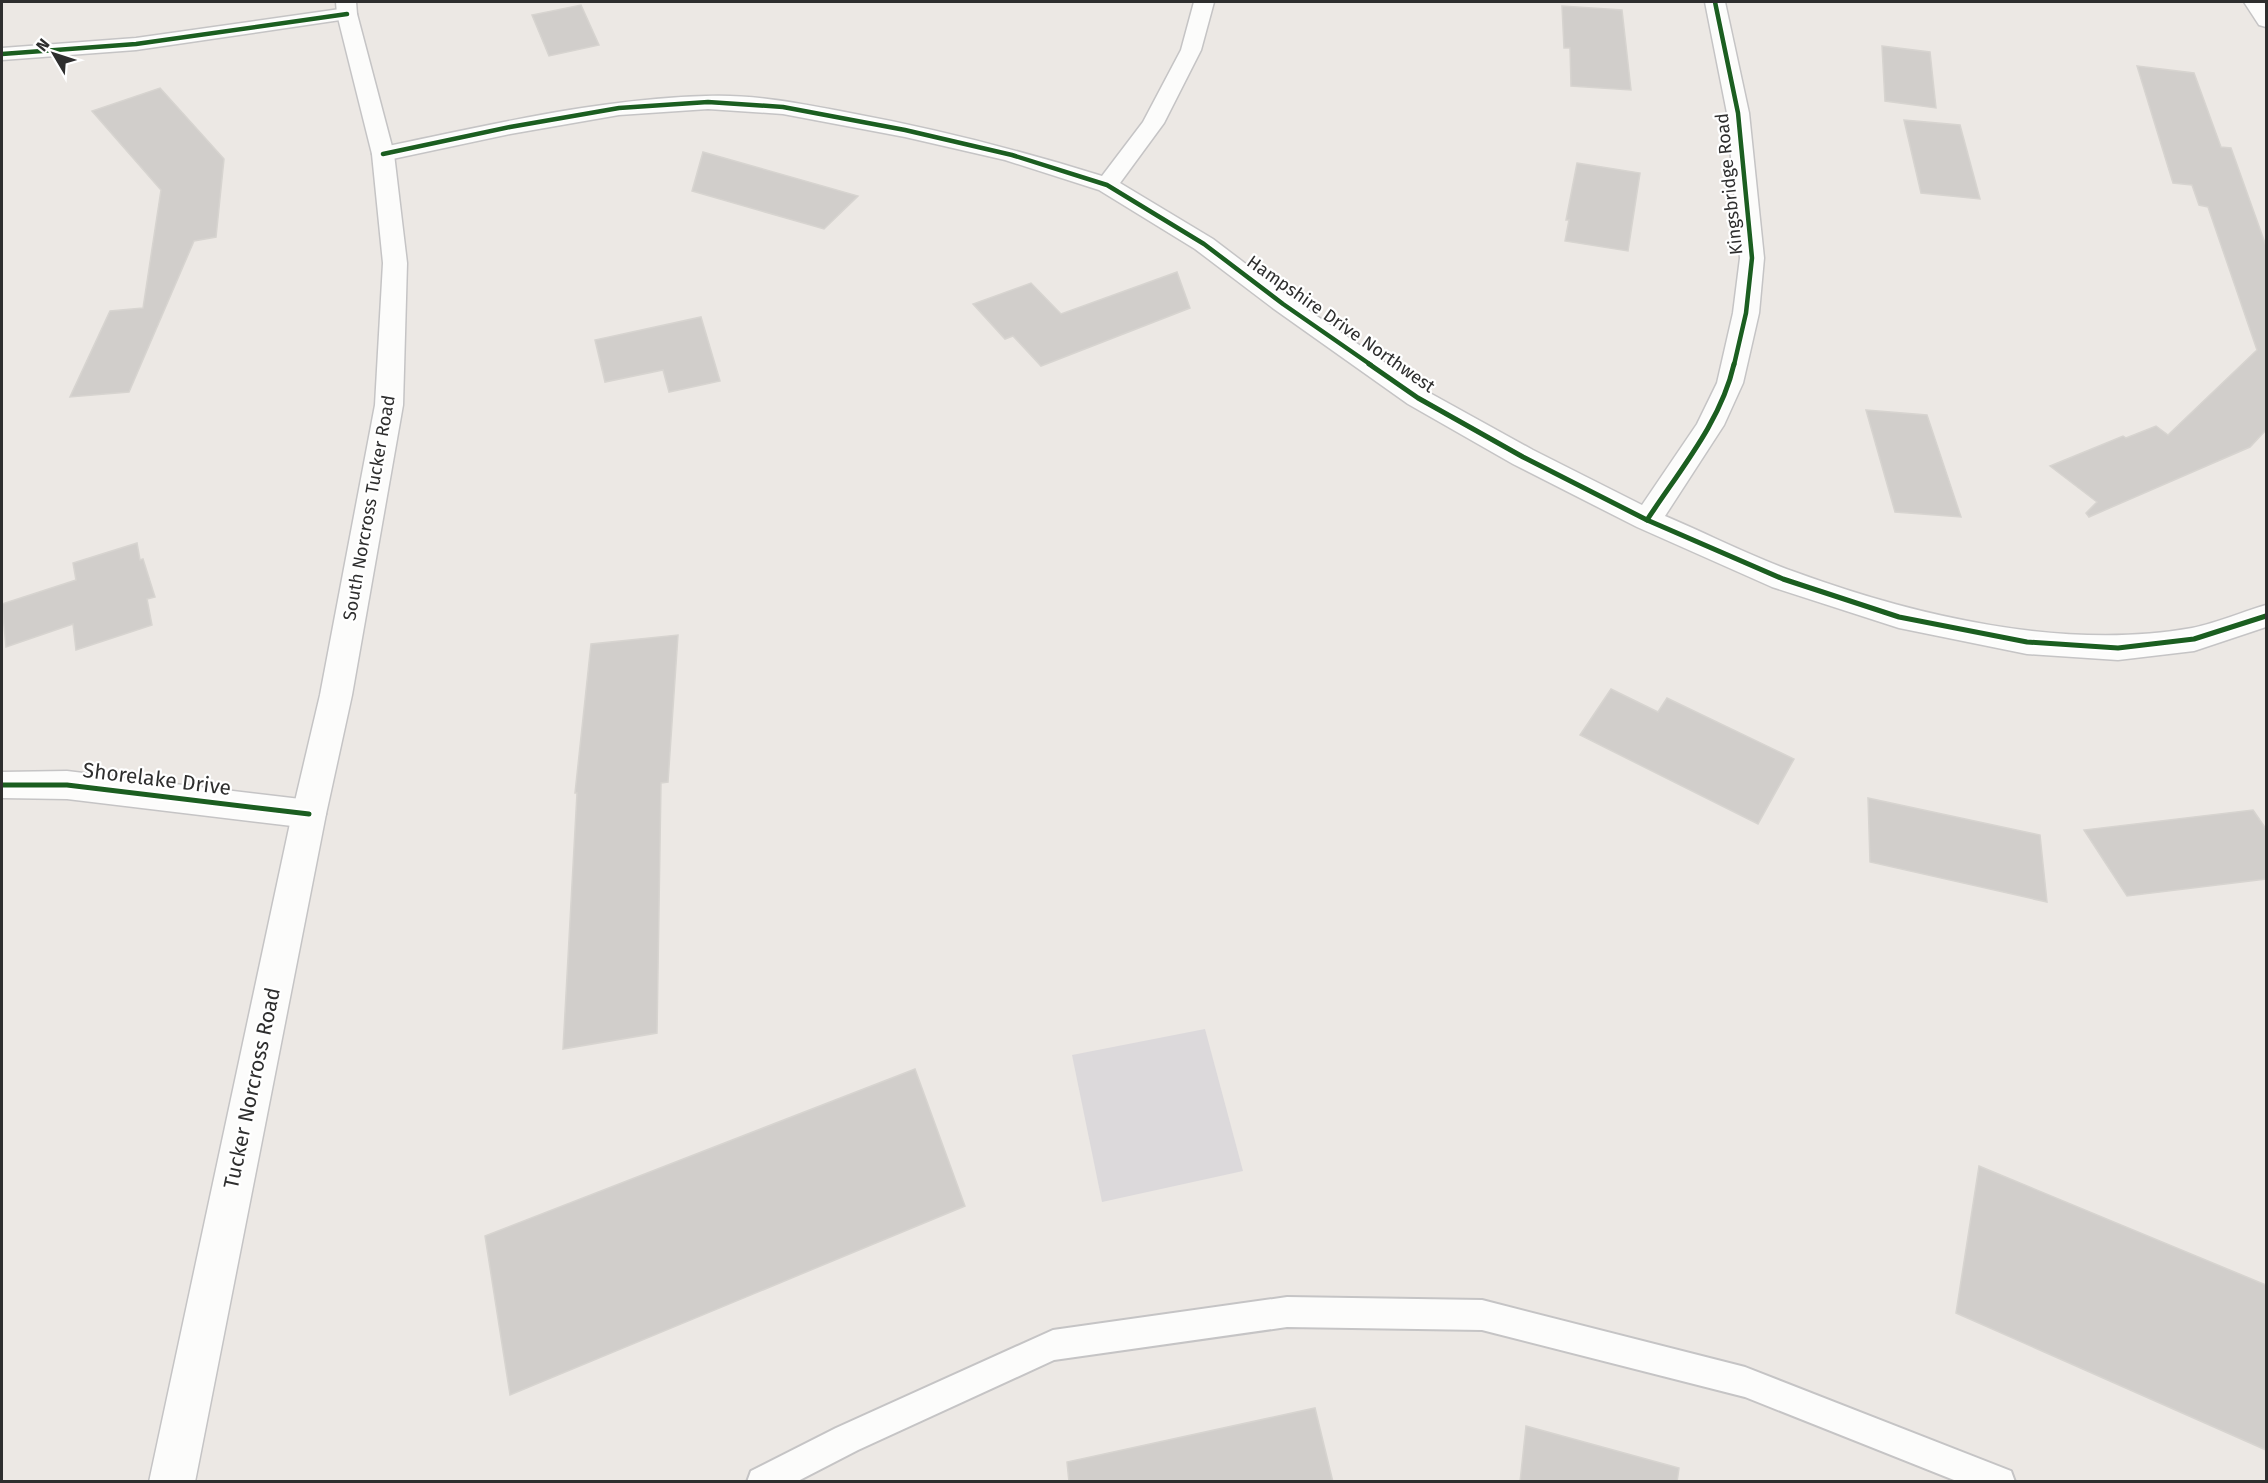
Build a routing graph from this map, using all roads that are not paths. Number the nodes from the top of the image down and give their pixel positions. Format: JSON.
{"nodes":[{"id":1,"x":1204,"y":2,"type":"edge"},
{"id":2,"x":1714,"y":2,"type":"edge"},
{"id":3,"x":2254,"y":2,"type":"edge"},
{"id":4,"x":346,"y":8,"type":"edge"},
{"id":5,"x":2266,"y":21,"type":"edge"},
{"id":6,"x":2,"y":54,"type":"edge"},
{"id":7,"x":383,"y":154,"type":"junction"},
{"id":8,"x":1107,"y":184,"type":"junction"},
{"id":9,"x":1647,"y":520,"type":"junction"},
{"id":10,"x":2266,"y":616,"type":"edge"},
{"id":11,"x":336,"y":695,"type":"joint"},
{"id":12,"x":2,"y":785,"type":"edge"},
{"id":13,"x":309,"y":814,"type":"junction"},
{"id":14,"x":171,"y":1482,"type":"edge"},
{"id":15,"x":762,"y":1482,"type":"edge"},
{"id":16,"x":2000,"y":1482,"type":"edge"}],
"edges":[{"from":1,"to":8,"type":"street"},
{"from":2,"to":9,"type":"street","name":"Kingsbridge Road"},
{"from":3,"to":5,"type":"street"},
{"from":4,"to":6,"type":"street"},
{"from":4,"to":7,"type":"street","name":"South Norcross Tucker Road"},
{"from":7,"to":8,"type":"street","name":"Hampshire Drive Northwest"},
{"from":7,"to":11,"type":"street","name":"South Norcross Tucker Road"},
{"from":8,"to":9,"type":"street","name":"Hampshire Drive Northwest"},
{"from":9,"to":10,"type":"street","name":"Hampshire Drive Northwest"},
{"from":11,"to":13,"type":"street","name":"Tucker Norcross Road"},
{"from":12,"to":13,"type":"street","name":"Shorelake Drive"},
{"from":13,"to":14,"type":"street","name":"Tucker Norcross Road"},
{"from":15,"to":16,"type":"lane"}]}
